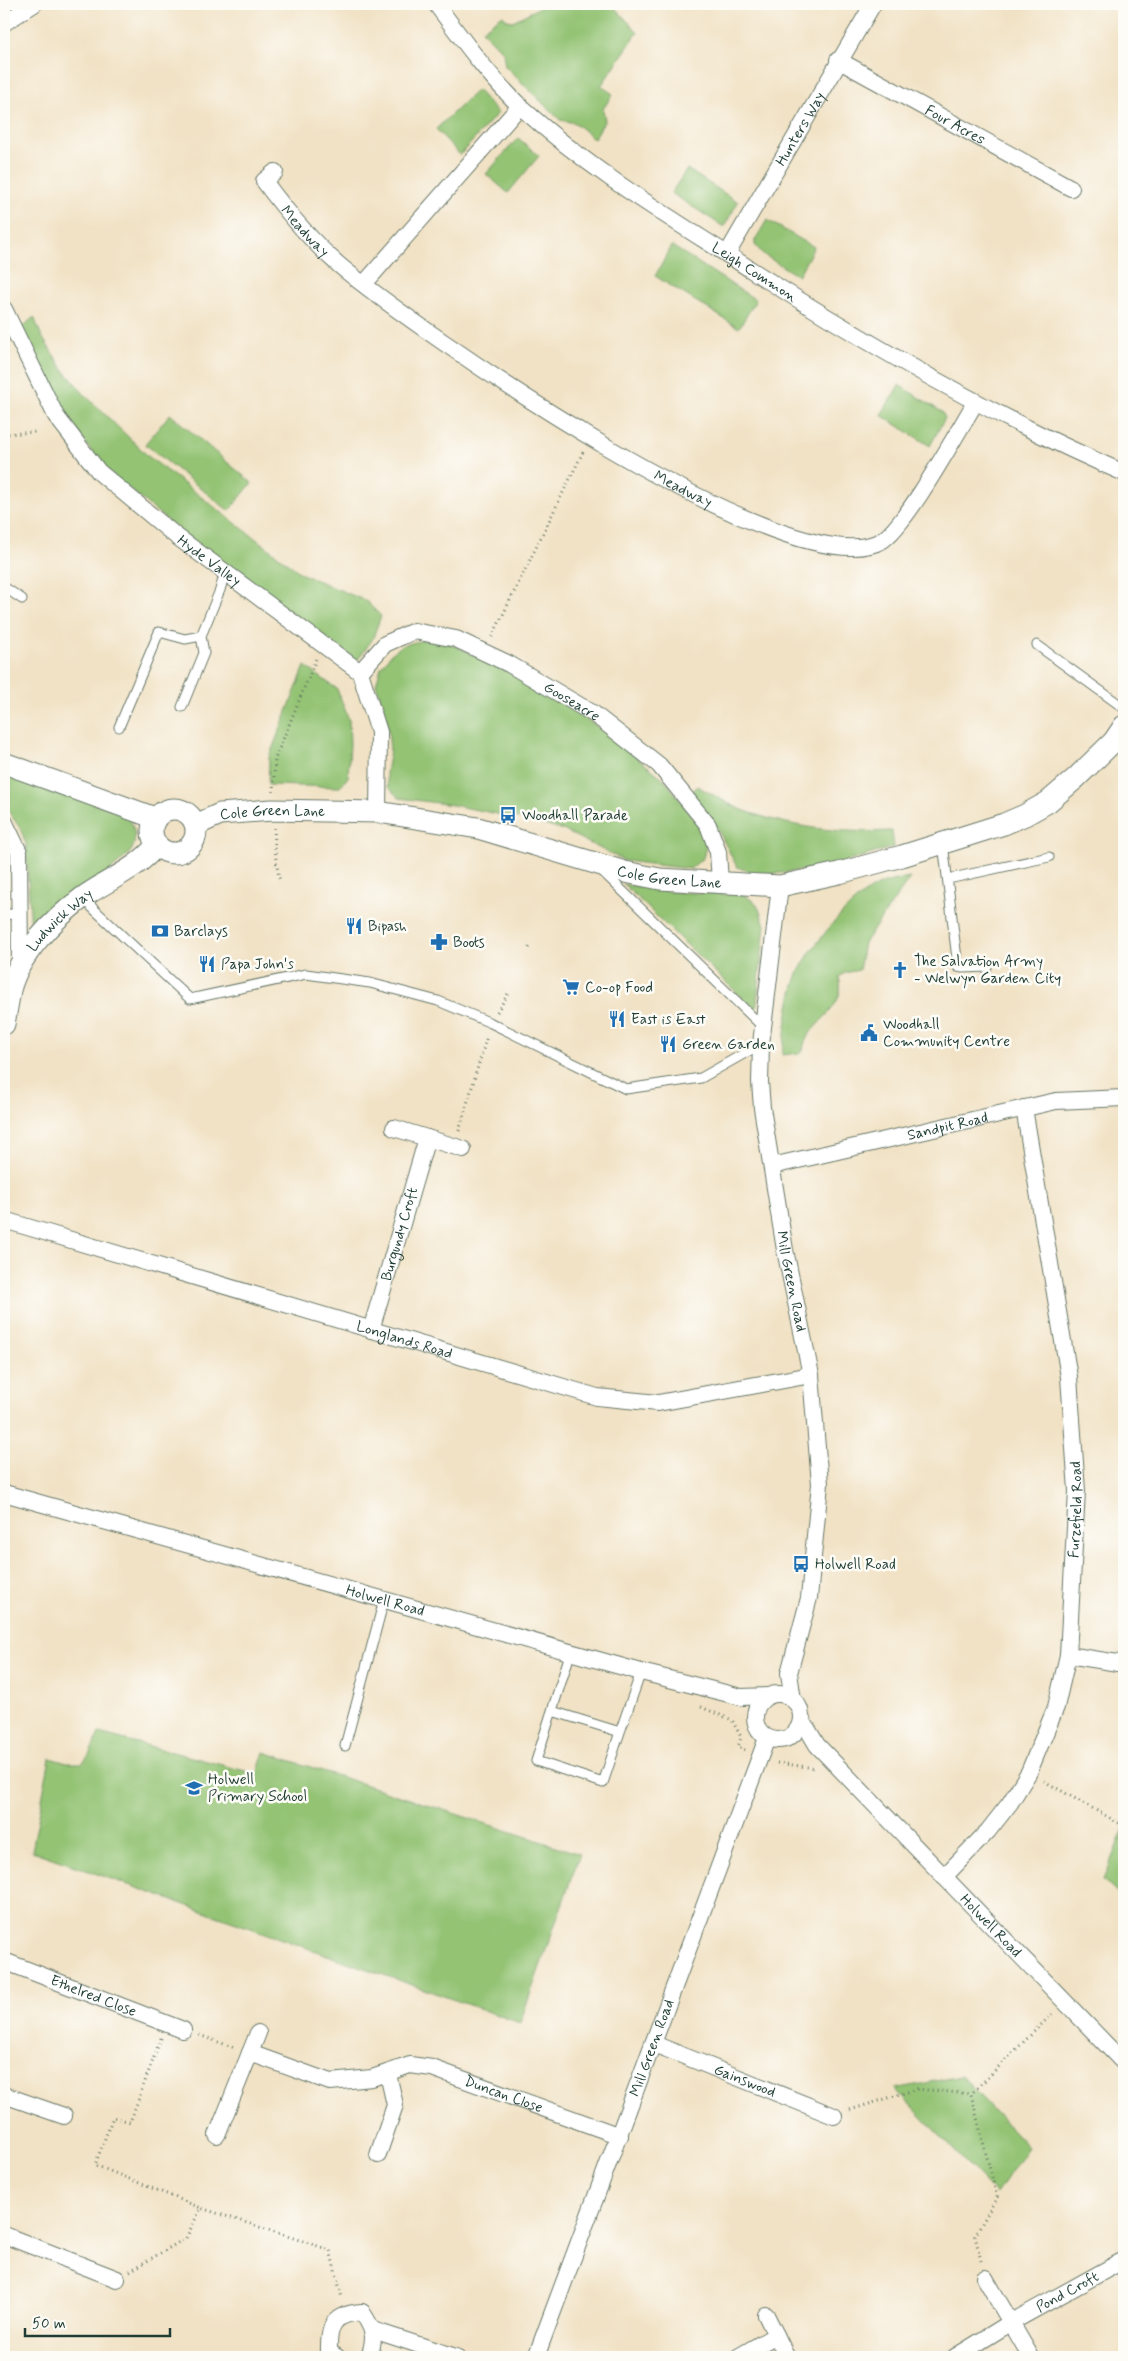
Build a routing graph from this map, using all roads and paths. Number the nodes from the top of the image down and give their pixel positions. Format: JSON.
{"nodes":[{"id":1,"x":34,"y":4,"type":"edge"},
{"id":2,"x":436,"y":4,"type":"edge"},
{"id":3,"x":873,"y":4,"type":"edge"},
{"id":4,"x":4,"y":23,"type":"edge"},
{"id":5,"x":838,"y":60,"type":"junction"},
{"id":6,"x":520,"y":106,"type":"junction"},
{"id":7,"x":275,"y":172,"type":"dead end"},
{"id":8,"x":1072,"y":188,"type":"dead end"},
{"id":9,"x":727,"y":254,"type":"junction"},
{"id":10,"x":364,"y":284,"type":"junction"},
{"id":11,"x":4,"y":310,"type":"edge"},
{"id":12,"x":975,"y":403,"type":"junction"},
{"id":13,"x":4,"y":432,"type":"edge"},
{"id":14,"x":37,"y":432,"type":"dead end"},
{"id":15,"x":590,"y":438,"type":"junction"},
{"id":16,"x":1124,"y":473,"type":"edge"},
{"id":17,"x":225,"y":572,"type":"junction"},
{"id":18,"x":4,"y":587,"type":"edge"},
{"id":19,"x":22,"y":599,"type":"dead end"},
{"id":20,"x":201,"y":636,"type":"junction"},
{"id":21,"x":321,"y":645,"type":"junction"},
{"id":22,"x":1037,"y":645,"type":"dead end"},
{"id":23,"x":485,"y":653,"type":"junction"},
{"id":24,"x":360,"y":672,"type":"junction"},
{"id":25,"x":182,"y":706,"type":"dead end"},
{"id":26,"x":1124,"y":708,"type":"edge"},
{"id":27,"x":119,"y":728,"type":"dead end"},
{"id":28,"x":1121,"y":738,"type":"edge"},
{"id":29,"x":4,"y":763,"type":"edge"},
{"id":30,"x":272,"y":810,"type":"junction"},
{"id":31,"x":378,"y":812,"type":"junction"},
{"id":32,"x":155,"y":818,"type":"junction"},
{"id":33,"x":4,"y":821,"type":"edge"},
{"id":34,"x":196,"y":825,"type":"junction"},
{"id":35,"x":943,"y":843,"type":"junction"},
{"id":36,"x":157,"y":846,"type":"junction"},
{"id":37,"x":1048,"y":856,"type":"dead end"},
{"id":38,"x":596,"y":865,"type":"junction"},
{"id":39,"x":948,"y":879,"type":"junction"},
{"id":40,"x":280,"y":882,"type":"dead end"},
{"id":41,"x":720,"y":882,"type":"junction"},
{"id":42,"x":780,"y":886,"type":"junction"},
{"id":43,"x":82,"y":898,"type":"junction"},
{"id":44,"x":12,"y":915,"type":"edge"},
{"id":45,"x":531,"y":944,"type":"dead end"},
{"id":46,"x":529,"y":948,"type":"dead end"},
{"id":47,"x":20,"y":966,"type":"junction"},
{"id":48,"x":987,"y":967,"type":"dead end"},
{"id":49,"x":508,"y":994,"type":"dead end"},
{"id":50,"x":491,"y":1023,"type":"junction"},
{"id":51,"x":4,"y":1024,"type":"edge"},
{"id":52,"x":764,"y":1028,"type":"junction"},
{"id":53,"x":761,"y":1044,"type":"junction"},
{"id":54,"x":1124,"y":1098,"type":"edge"},
{"id":55,"x":1024,"y":1108,"type":"junction"},
{"id":56,"x":394,"y":1128,"type":"dead end"},
{"id":57,"x":427,"y":1138,"type":"junction"},
{"id":58,"x":459,"y":1147,"type":"joint"},
{"id":59,"x":772,"y":1166,"type":"junction"},
{"id":60,"x":4,"y":1220,"type":"edge"},
{"id":61,"x":371,"y":1330,"type":"junction"},
{"id":62,"x":811,"y":1375,"type":"junction"},
{"id":63,"x":4,"y":1493,"type":"edge"},
{"id":64,"x":384,"y":1600,"type":"junction"},
{"id":65,"x":571,"y":1651,"type":"junction"},
{"id":66,"x":1068,"y":1655,"type":"junction"},
{"id":67,"x":1124,"y":1664,"type":"edge"},
{"id":68,"x":641,"y":1672,"type":"junction"},
{"id":69,"x":789,"y":1673,"type":"junction"},
{"id":70,"x":771,"y":1695,"type":"junction"},
{"id":71,"x":793,"y":1700,"type":"junction"},
{"id":72,"x":697,"y":1705,"type":"dead end"},
{"id":73,"x":552,"y":1710,"type":"junction"},
{"id":74,"x":801,"y":1718,"type":"junction"},
{"id":75,"x":620,"y":1732,"type":"junction"},
{"id":76,"x":775,"y":1739,"type":"junction"},
{"id":77,"x":816,"y":1745,"type":"junction"},
{"id":78,"x":345,"y":1746,"type":"dead end"},
{"id":79,"x":738,"y":1747,"type":"dead end"},
{"id":80,"x":778,"y":1763,"type":"dead end"},
{"id":81,"x":808,"y":1767,"type":"dead end"},
{"id":82,"x":1029,"y":1772,"type":"junction"},
{"id":83,"x":1124,"y":1826,"type":"edge"},
{"id":84,"x":944,"y":1878,"type":"junction"},
{"id":85,"x":4,"y":1961,"type":"edge"},
{"id":86,"x":1065,"y":2002,"type":"junction"},
{"id":87,"x":167,"y":2023,"type":"junction"},
{"id":88,"x":183,"y":2030,"type":"joint"},
{"id":89,"x":258,"y":2033,"type":"dead end"},
{"id":90,"x":654,"y":2044,"type":"junction"},
{"id":91,"x":250,"y":2053,"type":"junction"},
{"id":92,"x":1124,"y":2063,"type":"edge"},
{"id":93,"x":388,"y":2074,"type":"junction"},
{"id":94,"x":970,"y":2094,"type":"junction"},
{"id":95,"x":4,"y":2095,"type":"edge"},
{"id":96,"x":64,"y":2116,"type":"dead end"},
{"id":97,"x":834,"y":2116,"type":"joint"},
{"id":98,"x":217,"y":2135,"type":"dead end"},
{"id":99,"x":620,"y":2136,"type":"junction"},
{"id":100,"x":378,"y":2155,"type":"dead end"},
{"id":101,"x":201,"y":2208,"type":"junction"},
{"id":102,"x":4,"y":2236,"type":"edge"},
{"id":103,"x":1124,"y":2260,"type":"edge"},
{"id":104,"x":985,"y":2278,"type":"joint"},
{"id":105,"x":117,"y":2279,"type":"joint"},
{"id":106,"x":346,"y":2313,"type":"junction"},
{"id":107,"x":766,"y":2315,"type":"dead end"},
{"id":108,"x":1010,"y":2323,"type":"junction"},
{"id":109,"x":373,"y":2330,"type":"junction"},
{"id":110,"x":776,"y":2335,"type":"junction"},
{"id":111,"x":337,"y":2357,"type":"edge"},
{"id":112,"x":369,"y":2357,"type":"edge"},
{"id":113,"x":456,"y":2357,"type":"edge"},
{"id":114,"x":536,"y":2357,"type":"edge"},
{"id":115,"x":738,"y":2357,"type":"edge"},
{"id":116,"x":787,"y":2357,"type":"edge"},
{"id":117,"x":955,"y":2357,"type":"edge"},
{"id":118,"x":1031,"y":2357,"type":"edge"}],
"edges":[{"from":1,"to":4,"type":"street"},
{"from":2,"to":6,"type":"street","name":"Leigh Common"},
{"from":3,"to":5,"type":"street","name":"Hunters Way"},
{"from":5,"to":8,"type":"street","name":"Four Acres"},
{"from":5,"to":9,"type":"street","name":"Hunters Way"},
{"from":6,"to":9,"type":"street","name":"Leigh Common"},
{"from":6,"to":10,"type":"street"},
{"from":7,"to":10,"type":"street","name":"Meadway"},
{"from":9,"to":12,"type":"street","name":"Leigh Common"},
{"from":10,"to":15,"type":"street","name":"Meadway"},
{"from":11,"to":17,"type":"street","name":"Hyde Valley"},
{"from":12,"to":15,"type":"street","name":"Meadway"},
{"from":12,"to":16,"type":"street","name":"Leigh Common"},
{"from":13,"to":14,"type":"path"},
{"from":15,"to":23,"type":"path"},
{"from":17,"to":20,"type":"lane"},
{"from":17,"to":21,"type":"street","name":"Hyde Valley"},
{"from":18,"to":19,"type":"lane"},
{"from":20,"to":25,"type":"lane"},
{"from":20,"to":27,"type":"lane"},
{"from":21,"to":24,"type":"street","name":"Hyde Valley"},
{"from":21,"to":30,"type":"path"},
{"from":22,"to":26,"type":"lane"},
{"from":23,"to":24,"type":"street","name":"Gooseacre"},
{"from":23,"to":41,"type":"street","name":"Gooseacre"},
{"from":24,"to":31,"type":"street"},
{"from":28,"to":35,"type":"street","name":"Cole Green Lane"},
{"from":29,"to":32,"type":"street"},
{"from":30,"to":31,"type":"street","name":"Cole Green Lane"},
{"from":30,"to":34,"type":"street","name":"Cole Green Lane"},
{"from":30,"to":40,"type":"path"},
{"from":31,"to":38,"type":"street","name":"Cole Green Lane"},
{"from":32,"to":34,"type":"street"},
{"from":32,"to":36,"type":"street"},
{"from":33,"to":44,"type":"street"},
{"from":34,"to":36,"type":"street"},
{"from":35,"to":39,"type":"lane"},
{"from":35,"to":42,"type":"street","name":"Cole Green Lane"},
{"from":36,"to":43,"type":"street","name":"Ludwick Way"},
{"from":37,"to":39,"type":"lane"},
{"from":38,"to":41,"type":"street","name":"Cole Green Lane"},
{"from":38,"to":52,"type":"lane"},
{"from":39,"to":48,"type":"lane"},
{"from":41,"to":42,"type":"street","name":"Cole Green Lane"},
{"from":42,"to":52,"type":"street","name":"Mill Green Road"},
{"from":43,"to":47,"type":"street","name":"Ludwick Way"},
{"from":43,"to":50,"type":"lane"},
{"from":44,"to":47,"type":"street"},
{"from":45,"to":46,"type":"path"},
{"from":47,"to":51,"type":"street","name":"Ludwick Way"},
{"from":49,"to":50,"type":"path"},
{"from":50,"to":53,"type":"lane"},
{"from":50,"to":58,"type":"path"},
{"from":52,"to":53,"type":"street","name":"Mill Green Road"},
{"from":53,"to":59,"type":"street","name":"Mill Green Road"},
{"from":54,"to":55,"type":"street","name":"Sandpit Road"},
{"from":55,"to":59,"type":"street","name":"Sandpit Road"},
{"from":55,"to":66,"type":"street","name":"Furzefield Road"},
{"from":56,"to":57,"type":"street"},
{"from":57,"to":58,"type":"street"},
{"from":57,"to":61,"type":"street","name":"Burgundy Croft"},
{"from":59,"to":62,"type":"street","name":"Mill Green Road"},
{"from":60,"to":61,"type":"street","name":"Longlands Road"},
{"from":61,"to":62,"type":"street","name":"Longlands Road"},
{"from":62,"to":69,"type":"street","name":"Mill Green Road"},
{"from":63,"to":64,"type":"street","name":"Holwell Road"},
{"from":64,"to":65,"type":"street","name":"Holwell Road"},
{"from":64,"to":78,"type":"lane"},
{"from":65,"to":68,"type":"street","name":"Holwell Road"},
{"from":65,"to":73,"type":"lane"},
{"from":66,"to":67,"type":"street"},
{"from":66,"to":82,"type":"street","name":"Furzefield Road"},
{"from":68,"to":70,"type":"street","name":"Holwell Road"},
{"from":68,"to":75,"type":"lane"},
{"from":69,"to":70,"type":"street","name":"Mill Green Road"},
{"from":69,"to":71,"type":"street","name":"Mill Green Road"},
{"from":70,"to":71,"type":"street"},
{"from":70,"to":76,"type":"street"},
{"from":71,"to":74,"type":"street"},
{"from":72,"to":79,"type":"path"},
{"from":73,"to":75,"type":"lane"},
{"from":73,"to":75,"type":"lane"},
{"from":74,"to":76,"type":"street"},
{"from":74,"to":77,"type":"street","name":"Holwell Road"},
{"from":76,"to":77,"type":"street"},
{"from":76,"to":90,"type":"street","name":"Mill Green Road"},
{"from":77,"to":84,"type":"street","name":"Holwell Road"},
{"from":80,"to":81,"type":"path"},
{"from":82,"to":83,"type":"path"},
{"from":82,"to":84,"type":"street","name":"Furzefield Road"},
{"from":84,"to":86,"type":"street","name":"Holwell Road"},
{"from":85,"to":87,"type":"street","name":"Ethelred Close"},
{"from":86,"to":92,"type":"street","name":"Holwell Road"},
{"from":86,"to":94,"type":"path"},
{"from":87,"to":88,"type":"street","name":"Ethelred Close"},
{"from":87,"to":101,"type":"path"},
{"from":88,"to":91,"type":"path"},
{"from":89,"to":91,"type":"street"},
{"from":90,"to":97,"type":"street","name":"Gainswood"},
{"from":90,"to":99,"type":"street","name":"Mill Green Road"},
{"from":91,"to":93,"type":"street","name":"Duncan Close"},
{"from":91,"to":98,"type":"street"},
{"from":93,"to":99,"type":"street","name":"Duncan Close"},
{"from":93,"to":100,"type":"street"},
{"from":94,"to":97,"type":"path"},
{"from":94,"to":104,"type":"path"},
{"from":95,"to":96,"type":"street"},
{"from":99,"to":114,"type":"street","name":"Mill Green Road"},
{"from":101,"to":105,"type":"path"},
{"from":101,"to":106,"type":"path"},
{"from":102,"to":105,"type":"street"},
{"from":103,"to":108,"type":"street","name":"Pond Croft"},
{"from":104,"to":108,"type":"street"},
{"from":106,"to":109,"type":"street"},
{"from":106,"to":111,"type":"street"},
{"from":107,"to":110,"type":"street"},
{"from":108,"to":117,"type":"street","name":"Pond Croft"},
{"from":108,"to":118,"type":"street"},
{"from":109,"to":112,"type":"street"},
{"from":109,"to":113,"type":"street"},
{"from":110,"to":115,"type":"street"},
{"from":110,"to":116,"type":"street"}]}
